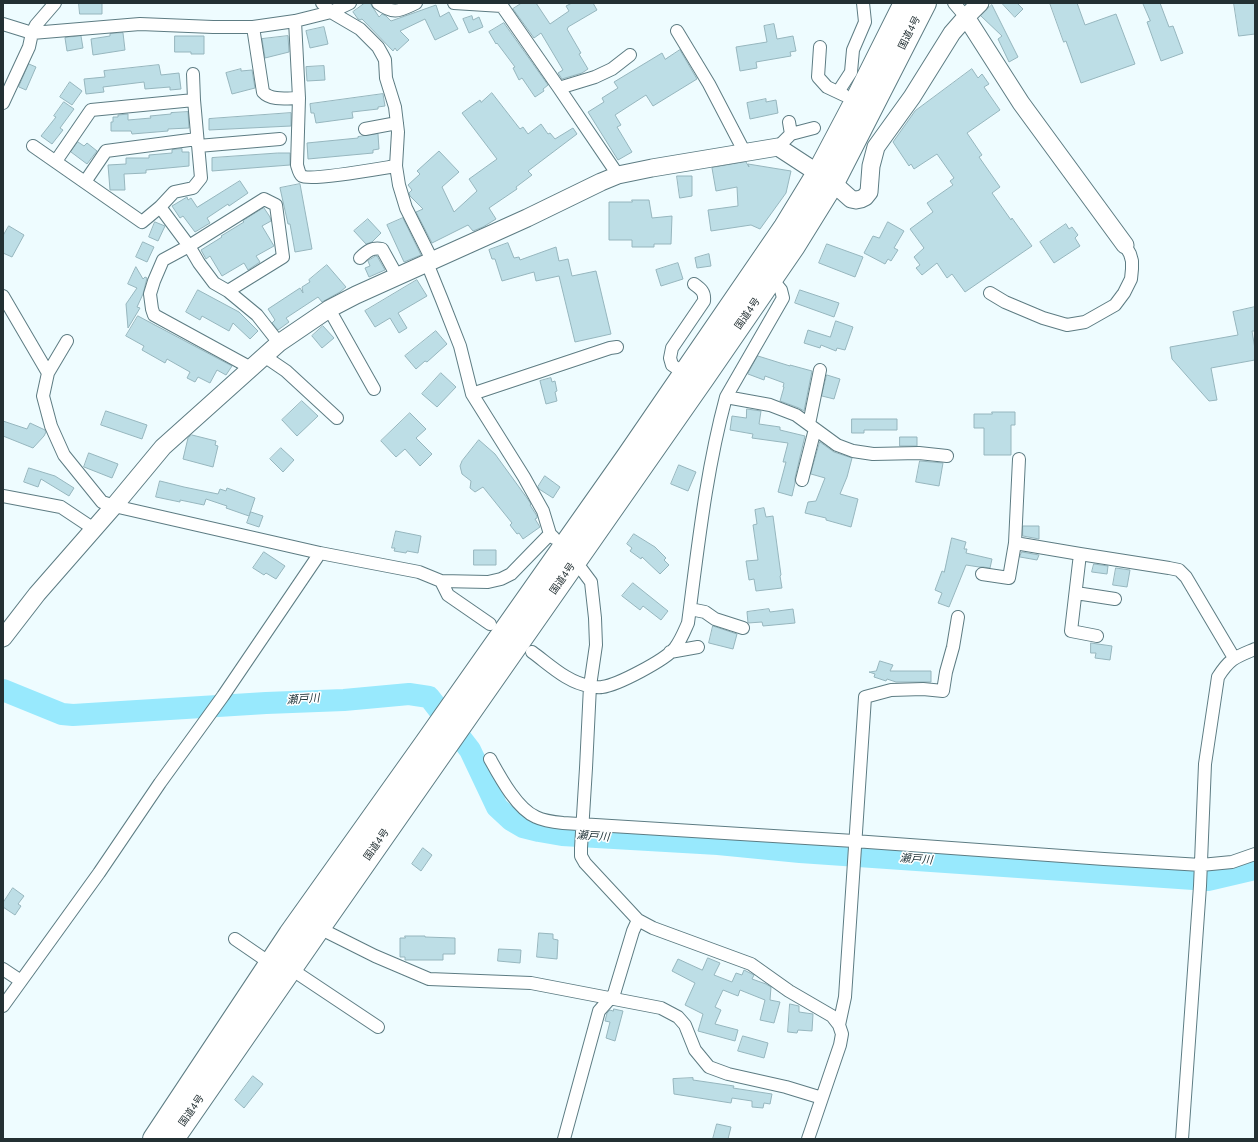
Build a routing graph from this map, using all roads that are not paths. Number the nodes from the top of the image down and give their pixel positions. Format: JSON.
{"nodes":[{"id":1,"x":55,"y":3,"type":"edge"},
{"id":2,"x":322,"y":3,"type":"edge"},
{"id":3,"x":350,"y":3,"type":"edge"},
{"id":4,"x":378,"y":3,"type":"edge"},
{"id":5,"x":416,"y":3,"type":"edge"},
{"id":6,"x":454,"y":3,"type":"edge"},
{"id":7,"x":863,"y":3,"type":"edge"},
{"id":8,"x":905,"y":3,"type":"edge"},
{"id":9,"x":925,"y":3,"type":"edge"},
{"id":10,"x":954,"y":3,"type":"edge"},
{"id":11,"x":980,"y":3,"type":"edge"},
{"id":12,"x":332,"y":12,"type":"junction"},
{"id":13,"x":966,"y":17,"type":"junction"},
{"id":14,"x":295,"y":21,"type":"junction"},
{"id":15,"x":3,"y":24,"type":"edge"},
{"id":16,"x":253,"y":27,"type":"junction"},
{"id":17,"x":677,"y":31,"type":"dead end"},
{"id":18,"x":32,"y":33,"type":"junction"},
{"id":19,"x":820,"y":47,"type":"dead end"},
{"id":20,"x":630,"y":55,"type":"dead end"},
{"id":21,"x":193,"y":74,"type":"dead end"},
{"id":22,"x":559,"y":88,"type":"junction"},
{"id":23,"x":847,"y":96,"type":"junction"},
{"id":24,"x":299,"y":98,"type":"junction"},
{"id":25,"x":194,"y":100,"type":"junction"},
{"id":26,"x":3,"y":104,"type":"edge"},
{"id":27,"x":789,"y":122,"type":"dead end"},
{"id":28,"x":397,"y":123,"type":"junction"},
{"id":29,"x":814,"y":128,"type":"dead end"},
{"id":30,"x":365,"y":129,"type":"dead end"},
{"id":31,"x":791,"y":134,"type":"junction"},
{"id":32,"x":280,"y":139,"type":"dead end"},
{"id":33,"x":198,"y":143,"type":"junction"},
{"id":34,"x":33,"y":146,"type":"dead end"},
{"id":35,"x":778,"y":147,"type":"junction"},
{"id":36,"x":745,"y":153,"type":"junction"},
{"id":37,"x":56,"y":161,"type":"junction"},
{"id":38,"x":396,"y":166,"type":"junction"},
{"id":39,"x":618,"y":176,"type":"junction"},
{"id":40,"x":825,"y":178,"type":"junction"},
{"id":41,"x":85,"y":182,"type":"junction"},
{"id":42,"x":160,"y":207,"type":"junction"},
{"id":43,"x":1125,"y":245,"type":"joint"},
{"id":44,"x":189,"y":246,"type":"junction"},
{"id":45,"x":360,"y":258,"type":"dead end"},
{"id":46,"x":430,"y":262,"type":"junction"},
{"id":47,"x":397,"y":276,"type":"junction"},
{"id":48,"x":772,"y":279,"type":"junction"},
{"id":49,"x":694,"y":284,"type":"dead end"},
{"id":50,"x":228,"y":291,"type":"junction"},
{"id":51,"x":990,"y":293,"type":"dead end"},
{"id":52,"x":3,"y":296,"type":"edge"},
{"id":53,"x":329,"y":309,"type":"junction"},
{"id":54,"x":67,"y":341,"type":"dead end"},
{"id":55,"x":279,"y":343,"type":"junction"},
{"id":56,"x":617,"y":347,"type":"dead end"},
{"id":57,"x":264,"y":356,"type":"junction"},
{"id":58,"x":251,"y":368,"type":"junction"},
{"id":59,"x":820,"y":370,"type":"dead end"},
{"id":60,"x":48,"y":373,"type":"junction"},
{"id":61,"x":684,"y":374,"type":"junction"},
{"id":62,"x":374,"y":389,"type":"dead end"},
{"id":63,"x":472,"y":394,"type":"junction"},
{"id":64,"x":726,"y":397,"type":"junction"},
{"id":65,"x":337,"y":418,"type":"dead end"},
{"id":66,"x":812,"y":427,"type":"junction"},
{"id":67,"x":947,"y":456,"type":"dead end"},
{"id":68,"x":1019,"y":459,"type":"dead end"},
{"id":69,"x":802,"y":480,"type":"dead end"},
{"id":70,"x":3,"y":496,"type":"edge"},
{"id":71,"x":114,"y":506,"type":"junction"},
{"id":72,"x":94,"y":529,"type":"junction"},
{"id":73,"x":1015,"y":543,"type":"junction"},
{"id":74,"x":563,"y":548,"type":"junction"},
{"id":75,"x":320,"y":553,"type":"junction"},
{"id":76,"x":1080,"y":554,"type":"junction"},
{"id":77,"x":982,"y":574,"type":"dead end"},
{"id":78,"x":441,"y":581,"type":"junction"},
{"id":79,"x":1076,"y":593,"type":"junction"},
{"id":80,"x":1115,"y":599,"type":"dead end"},
{"id":81,"x":690,"y":609,"type":"junction"},
{"id":82,"x":958,"y":616,"type":"dead end"},
{"id":83,"x":490,"y":624,"type":"dead end"},
{"id":84,"x":744,"y":628,"type":"dead end"},
{"id":85,"x":1097,"y":636,"type":"dead end"},
{"id":86,"x":3,"y":638,"type":"edge"},
{"id":87,"x":698,"y":646,"type":"dead end"},
{"id":88,"x":1255,"y":649,"type":"edge"},
{"id":89,"x":532,"y":652,"type":"dead end"},
{"id":90,"x":670,"y":652,"type":"junction"},
{"id":91,"x":1234,"y":658,"type":"junction"},
{"id":92,"x":590,"y":686,"type":"junction"},
{"id":93,"x":434,"y":748,"type":"junction"},
{"id":94,"x":490,"y":759,"type":"dead end"},
{"id":95,"x":582,"y":827,"type":"junction"},
{"id":96,"x":855,"y":844,"type":"junction"},
{"id":97,"x":1255,"y":854,"type":"edge"},
{"id":98,"x":1201,"y":867,"type":"junction"},
{"id":99,"x":638,"y":920,"type":"junction"},
{"id":100,"x":319,"y":928,"type":"junction"},
{"id":101,"x":235,"y":939,"type":"dead end"},
{"id":102,"x":270,"y":963,"type":"junction"},
{"id":103,"x":3,"y":969,"type":"edge"},
{"id":104,"x":291,"y":969,"type":"junction"},
{"id":105,"x":21,"y":981,"type":"junction"},
{"id":106,"x":610,"y":998,"type":"junction"},
{"id":107,"x":3,"y":1006,"type":"edge"},
{"id":108,"x":840,"y":1025,"type":"junction"},
{"id":109,"x":378,"y":1027,"type":"dead end"},
{"id":110,"x":822,"y":1098,"type":"junction"},
{"id":111,"x":154,"y":1139,"type":"edge"},
{"id":112,"x":173,"y":1139,"type":"edge"},
{"id":113,"x":564,"y":1139,"type":"edge"},
{"id":114,"x":808,"y":1139,"type":"edge"},
{"id":115,"x":1182,"y":1139,"type":"edge"}],
"edges":[{"from":1,"to":18,"type":"street"},
{"from":2,"to":12,"type":"street"},
{"from":3,"to":12,"type":"street"},
{"from":4,"to":5,"type":"street"},
{"from":6,"to":22,"type":"street"},
{"from":7,"to":23,"type":"street"},
{"from":8,"to":23,"type":"highway","name":"国道4号"},
{"from":9,"to":40,"type":"highway","name":"国道4号"},
{"from":10,"to":13,"type":"street"},
{"from":11,"to":13,"type":"street"},
{"from":12,"to":14,"type":"street"},
{"from":12,"to":28,"type":"street"},
{"from":13,"to":40,"type":"street"},
{"from":13,"to":43,"type":"street"},
{"from":14,"to":16,"type":"street"},
{"from":14,"to":24,"type":"street"},
{"from":15,"to":18,"type":"street"},
{"from":16,"to":18,"type":"street"},
{"from":16,"to":24,"type":"street"},
{"from":17,"to":36,"type":"street"},
{"from":18,"to":26,"type":"street"},
{"from":19,"to":23,"type":"street"},
{"from":20,"to":22,"type":"street"},
{"from":21,"to":25,"type":"street"},
{"from":22,"to":39,"type":"street"},
{"from":23,"to":40,"type":"highway","name":"国道4号"},
{"from":24,"to":38,"type":"street"},
{"from":25,"to":33,"type":"street"},
{"from":25,"to":37,"type":"street"},
{"from":27,"to":31,"type":"street"},
{"from":28,"to":30,"type":"street"},
{"from":28,"to":38,"type":"street"},
{"from":29,"to":31,"type":"street"},
{"from":31,"to":35,"type":"street"},
{"from":32,"to":33,"type":"street"},
{"from":33,"to":41,"type":"street"},
{"from":33,"to":42,"type":"street"},
{"from":34,"to":37,"type":"street"},
{"from":35,"to":36,"type":"street"},
{"from":35,"to":40,"type":"street"},
{"from":36,"to":39,"type":"street"},
{"from":37,"to":41,"type":"street"},
{"from":38,"to":46,"type":"street"},
{"from":39,"to":46,"type":"street"},
{"from":40,"to":48,"type":"highway","name":"国道4号"},
{"from":40,"to":61,"type":"highway","name":"国道4号"},
{"from":41,"to":42,"type":"street"},
{"from":42,"to":44,"type":"street"},
{"from":43,"to":51,"type":"street"},
{"from":44,"to":50,"type":"street"},
{"from":44,"to":50,"type":"street"},
{"from":44,"to":58,"type":"street"},
{"from":45,"to":47,"type":"street"},
{"from":46,"to":47,"type":"street"},
{"from":46,"to":63,"type":"street"},
{"from":47,"to":53,"type":"street"},
{"from":48,"to":64,"type":"street"},
{"from":48,"to":74,"type":"highway","name":"国道4号"},
{"from":49,"to":61,"type":"street"},
{"from":50,"to":55,"type":"street"},
{"from":52,"to":60,"type":"street"},
{"from":53,"to":55,"type":"street"},
{"from":53,"to":62,"type":"street"},
{"from":54,"to":60,"type":"street"},
{"from":55,"to":57,"type":"street"},
{"from":56,"to":63,"type":"street"},
{"from":57,"to":58,"type":"street"},
{"from":57,"to":65,"type":"street"},
{"from":58,"to":71,"type":"street"},
{"from":59,"to":66,"type":"street"},
{"from":60,"to":71,"type":"street"},
{"from":61,"to":74,"type":"highway","name":"国道4号"},
{"from":63,"to":74,"type":"street"},
{"from":64,"to":66,"type":"street"},
{"from":64,"to":81,"type":"street"},
{"from":66,"to":67,"type":"street"},
{"from":66,"to":69,"type":"street"},
{"from":68,"to":73,"type":"street"},
{"from":70,"to":72,"type":"street"},
{"from":71,"to":72,"type":"street"},
{"from":71,"to":75,"type":"street"},
{"from":72,"to":86,"type":"street"},
{"from":73,"to":76,"type":"street"},
{"from":73,"to":77,"type":"street"},
{"from":74,"to":78,"type":"street"},
{"from":74,"to":92,"type":"street"},
{"from":74,"to":93,"type":"highway","name":"国道4号"},
{"from":75,"to":78,"type":"street"},
{"from":75,"to":105,"type":"street"},
{"from":76,"to":79,"type":"street"},
{"from":76,"to":91,"type":"street"},
{"from":78,"to":83,"type":"street"},
{"from":79,"to":80,"type":"street"},
{"from":79,"to":85,"type":"street"},
{"from":81,"to":84,"type":"street"},
{"from":81,"to":90,"type":"street"},
{"from":82,"to":96,"type":"street"},
{"from":87,"to":90,"type":"street"},
{"from":88,"to":91,"type":"street"},
{"from":89,"to":92,"type":"street"},
{"from":90,"to":92,"type":"street"},
{"from":91,"to":98,"type":"street"},
{"from":92,"to":95,"type":"street"},
{"from":93,"to":100,"type":"highway","name":"国道4号"},
{"from":93,"to":102,"type":"highway","name":"国道4号"},
{"from":94,"to":95,"type":"street"},
{"from":95,"to":96,"type":"street"},
{"from":95,"to":99,"type":"street"},
{"from":96,"to":98,"type":"street"},
{"from":96,"to":108,"type":"street"},
{"from":97,"to":98,"type":"street"},
{"from":98,"to":115,"type":"street"},
{"from":99,"to":106,"type":"street"},
{"from":99,"to":108,"type":"street"},
{"from":100,"to":104,"type":"highway","name":"国道4号"},
{"from":100,"to":106,"type":"street"},
{"from":101,"to":102,"type":"street"},
{"from":102,"to":111,"type":"highway","name":"国道4号"},
{"from":103,"to":105,"type":"street"},
{"from":104,"to":109,"type":"street"},
{"from":104,"to":112,"type":"highway","name":"国道4号"},
{"from":105,"to":107,"type":"street"},
{"from":106,"to":110,"type":"street"},
{"from":106,"to":113,"type":"street"},
{"from":108,"to":110,"type":"street"},
{"from":110,"to":114,"type":"street"}]}
